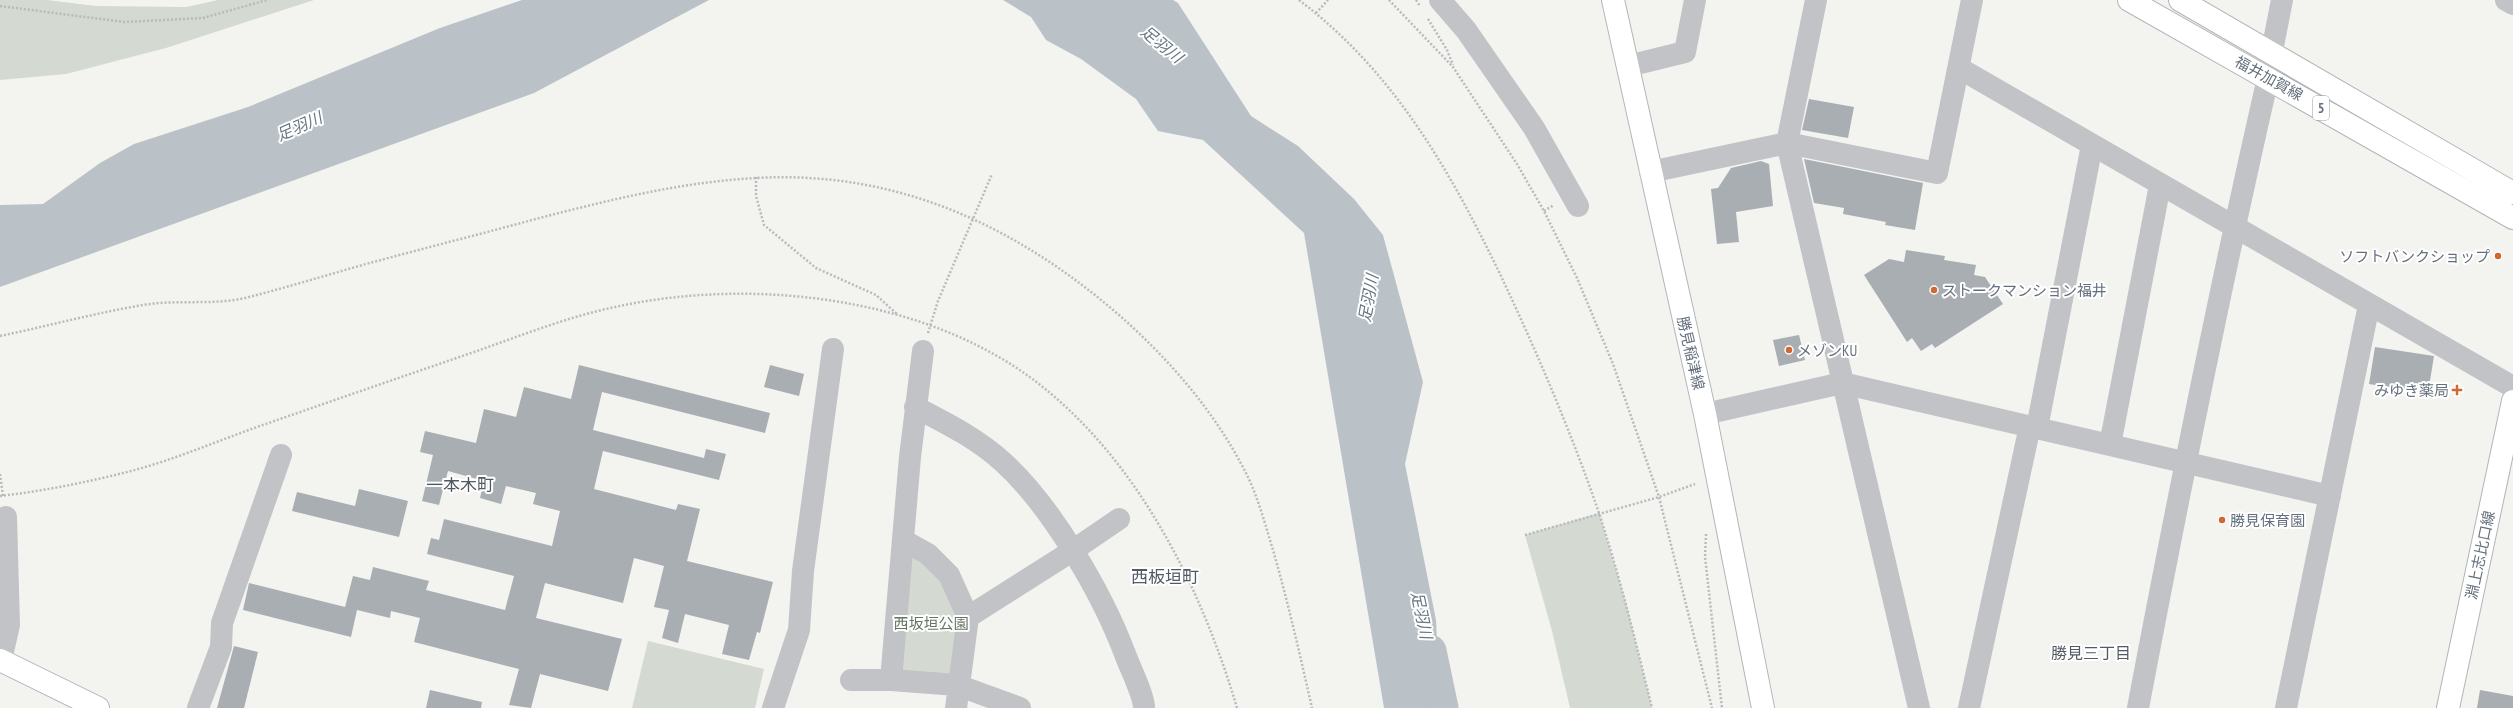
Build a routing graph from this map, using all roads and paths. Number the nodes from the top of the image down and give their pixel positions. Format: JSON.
{"nodes":[{"id":1,"x":268,"y":0,"type":"edge"},
{"id":2,"x":1299,"y":0,"type":"edge"},
{"id":3,"x":1328,"y":0,"type":"edge"},
{"id":4,"x":1389,"y":0,"type":"edge"},
{"id":5,"x":1416,"y":0,"type":"edge"},
{"id":6,"x":1440,"y":0,"type":"edge"},
{"id":7,"x":1613,"y":0,"type":"edge"},
{"id":8,"x":1695,"y":0,"type":"edge"},
{"id":9,"x":1816,"y":0,"type":"edge"},
{"id":10,"x":1972,"y":0,"type":"edge"},
{"id":11,"x":2129,"y":0,"type":"edge"},
{"id":12,"x":2180,"y":0,"type":"edge"},
{"id":13,"x":2282,"y":0,"type":"edge"},
{"id":14,"x":2506,"y":0,"type":"edge"},
{"id":15,"x":2513,"y":4,"type":"edge"},
{"id":16,"x":0,"y":6,"type":"edge"},
{"id":17,"x":1316,"y":13,"type":"junction"},
{"id":18,"x":2272,"y":51,"type":"junction"},
{"id":19,"x":1628,"y":66,"type":"junction"},
{"id":20,"x":1453,"y":67,"type":"junction"},
{"id":21,"x":1959,"y":68,"type":"junction"},
{"id":22,"x":2268,"y":78,"type":"junction"},
{"id":23,"x":1787,"y":143,"type":"junction"},
{"id":24,"x":2092,"y":146,"type":"junction"},
{"id":25,"x":1650,"y":172,"type":"junction"},
{"id":26,"x":992,"y":174,"type":"dead end"},
{"id":27,"x":756,"y":177,"type":"junction"},
{"id":28,"x":2160,"y":185,"type":"junction"},
{"id":29,"x":2513,"y":193,"type":"edge"},
{"id":30,"x":1578,"y":206,"type":"dead end"},
{"id":31,"x":973,"y":218,"type":"junction"},
{"id":32,"x":2513,"y":218,"type":"edge"},
{"id":33,"x":2234,"y":227,"type":"junction"},
{"id":34,"x":2369,"y":305,"type":"junction"},
{"id":35,"x":899,"y":317,"type":"junction"},
{"id":36,"x":930,"y":326,"type":"junction"},
{"id":37,"x":0,"y":336,"type":"edge"},
{"id":38,"x":833,"y":349,"type":"dead end"},
{"id":39,"x":923,"y":351,"type":"dead end"},
{"id":40,"x":1842,"y":383,"type":"junction"},
{"id":41,"x":2513,"y":387,"type":"edge"},
{"id":42,"x":2513,"y":401,"type":"edge"},
{"id":43,"x":915,"y":406,"type":"junction"},
{"id":44,"x":1705,"y":414,"type":"junction"},
{"id":45,"x":2033,"y":427,"type":"junction"},
{"id":46,"x":2110,"y":445,"type":"junction"},
{"id":47,"x":281,"y":455,"type":"dead end"},
{"id":48,"x":2185,"y":462,"type":"junction"},
{"id":49,"x":0,"y":474,"type":"edge"},
{"id":50,"x":1695,"y":484,"type":"dead end"},
{"id":51,"x":1,"y":495,"type":"edge"},
{"id":52,"x":2330,"y":496,"type":"junction"},
{"id":53,"x":1659,"y":497,"type":"junction"},
{"id":54,"x":1599,"y":514,"type":"junction"},
{"id":55,"x":6,"y":517,"type":"dead end"},
{"id":56,"x":1119,"y":519,"type":"dead end"},
{"id":57,"x":1706,"y":534,"type":"dead end"},
{"id":58,"x":1525,"y":535,"type":"dead end"},
{"id":59,"x":903,"y":540,"type":"junction"},
{"id":60,"x":1072,"y":551,"type":"junction"},
{"id":61,"x":968,"y":617,"type":"junction"},
{"id":62,"x":0,"y":660,"type":"edge"},
{"id":63,"x":851,"y":680,"type":"dead end"},
{"id":64,"x":891,"y":680,"type":"junction"},
{"id":65,"x":958,"y":685,"type":"junction"},
{"id":66,"x":98,"y":708,"type":"edge"},
{"id":67,"x":198,"y":708,"type":"edge"},
{"id":68,"x":773,"y":708,"type":"edge"},
{"id":69,"x":956,"y":708,"type":"edge"},
{"id":70,"x":1020,"y":708,"type":"edge"},
{"id":71,"x":1144,"y":708,"type":"edge"},
{"id":72,"x":1237,"y":708,"type":"edge"},
{"id":73,"x":1312,"y":708,"type":"edge"},
{"id":74,"x":1652,"y":708,"type":"edge"},
{"id":75,"x":1712,"y":708,"type":"edge"},
{"id":76,"x":1722,"y":708,"type":"edge"},
{"id":77,"x":1763,"y":708,"type":"edge"},
{"id":78,"x":1919,"y":708,"type":"edge"},
{"id":79,"x":1969,"y":708,"type":"edge"},
{"id":80,"x":2138,"y":708,"type":"edge"},
{"id":81,"x":2286,"y":708,"type":"edge"},
{"id":82,"x":2448,"y":708,"type":"edge"}],
"edges":[{"from":1,"to":16,"type":"path"},
{"from":2,"to":17,"type":"path"},
{"from":3,"to":17,"type":"path"},
{"from":4,"to":20,"type":"path"},
{"from":5,"to":20,"type":"path"},
{"from":6,"to":30,"type":"street"},
{"from":7,"to":19,"type":"main road","name":"勝見稲津線"},
{"from":8,"to":19,"type":"street"},
{"from":9,"to":23,"type":"street"},
{"from":10,"to":21,"type":"street"},
{"from":11,"to":22,"type":"main road","name":"福井加賀線","number":"5"},
{"from":12,"to":18,"type":"main road","name":"福井加賀線","number":"5"},
{"from":13,"to":18,"type":"street"},
{"from":14,"to":15,"type":"street"},
{"from":17,"to":54,"type":"path"},
{"from":18,"to":29,"type":"main road","name":"福井加賀線","number":"5"},
{"from":19,"to":25,"type":"main road","name":"勝見稲津線"},
{"from":20,"to":53,"type":"path"},
{"from":21,"to":23,"type":"street"},
{"from":21,"to":24,"type":"street"},
{"from":22,"to":32,"type":"main road","name":"福井加賀線","number":"5"},
{"from":22,"to":33,"type":"street"},
{"from":23,"to":25,"type":"street"},
{"from":23,"to":40,"type":"street"},
{"from":24,"to":28,"type":"street"},
{"from":24,"to":45,"type":"street"},
{"from":25,"to":44,"type":"main road","name":"勝見稲津線"},
{"from":26,"to":31,"type":"path"},
{"from":27,"to":31,"type":"path"},
{"from":27,"to":35,"type":"path"},
{"from":27,"to":37,"type":"path"},
{"from":28,"to":33,"type":"street"},
{"from":28,"to":46,"type":"street"},
{"from":31,"to":36,"type":"path"},
{"from":31,"to":73,"type":"path"},
{"from":33,"to":34,"type":"street"},
{"from":33,"to":48,"type":"street"},
{"from":34,"to":41,"type":"street"},
{"from":34,"to":52,"type":"street"},
{"from":35,"to":36,"type":"path"},
{"from":35,"to":51,"type":"path"},
{"from":36,"to":72,"type":"path"},
{"from":38,"to":68,"type":"street"},
{"from":39,"to":43,"type":"street"},
{"from":40,"to":44,"type":"street"},
{"from":40,"to":45,"type":"street"},
{"from":40,"to":78,"type":"street"},
{"from":42,"to":82,"type":"main road","name":"淵上志比口線"},
{"from":43,"to":59,"type":"street"},
{"from":43,"to":60,"type":"street"},
{"from":44,"to":77,"type":"main road","name":"勝見稲津線"},
{"from":45,"to":46,"type":"street"},
{"from":45,"to":79,"type":"street"},
{"from":46,"to":48,"type":"street"},
{"from":47,"to":67,"type":"street"},
{"from":48,"to":52,"type":"street"},
{"from":48,"to":80,"type":"street"},
{"from":49,"to":51,"type":"path"},
{"from":50,"to":53,"type":"path"},
{"from":52,"to":81,"type":"street"},
{"from":53,"to":54,"type":"path"},
{"from":53,"to":75,"type":"path"},
{"from":54,"to":58,"type":"path"},
{"from":54,"to":74,"type":"path"},
{"from":55,"to":62,"type":"street"},
{"from":56,"to":60,"type":"street"},
{"from":57,"to":76,"type":"path"},
{"from":59,"to":61,"type":"street"},
{"from":59,"to":64,"type":"street"},
{"from":60,"to":61,"type":"street"},
{"from":60,"to":71,"type":"street"},
{"from":61,"to":65,"type":"street"},
{"from":62,"to":66,"type":"main road"},
{"from":63,"to":64,"type":"street"},
{"from":64,"to":65,"type":"street"},
{"from":65,"to":69,"type":"street"},
{"from":65,"to":70,"type":"street"}]}
